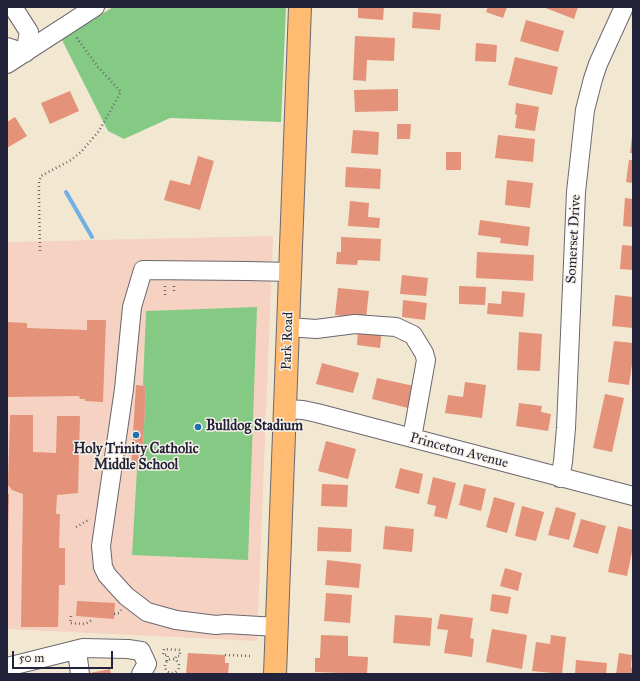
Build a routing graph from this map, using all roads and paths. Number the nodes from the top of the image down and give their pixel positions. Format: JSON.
{"nodes":[{"id":1,"x":13,"y":7,"type":"edge"},
{"id":2,"x":95,"y":7,"type":"edge"},
{"id":3,"x":300,"y":7,"type":"edge"},
{"id":4,"x":624,"y":7,"type":"edge"},
{"id":5,"x":66,"y":25,"type":"junction"},
{"id":6,"x":7,"y":47,"type":"edge"},
{"id":7,"x":25,"y":53,"type":"junction"},
{"id":8,"x":7,"y":64,"type":"edge"},
{"id":9,"x":40,"y":251,"type":"dead end"},
{"id":10,"x":291,"y":272,"type":"junction"},
{"id":11,"x":288,"y":327,"type":"junction"},
{"id":12,"x":285,"y":409,"type":"junction"},
{"id":13,"x":412,"y":438,"type":"junction"},
{"id":14,"x":560,"y":478,"type":"junction"},
{"id":15,"x":633,"y":496,"type":"edge"},
{"id":16,"x":71,"y":616,"type":"dead end"},
{"id":17,"x":92,"y":620,"type":"dead end"},
{"id":18,"x":277,"y":627,"type":"junction"},
{"id":19,"x":77,"y":650,"type":"junction"},
{"id":20,"x":225,"y":655,"type":"dead end"},
{"id":21,"x":252,"y":656,"type":"dead end"},
{"id":22,"x":167,"y":661,"type":"junction"},
{"id":23,"x":175,"y":661,"type":"junction"},
{"id":24,"x":7,"y":667,"type":"edge"},
{"id":25,"x":80,"y":674,"type":"edge"},
{"id":26,"x":141,"y":674,"type":"edge"},
{"id":27,"x":171,"y":674,"type":"edge"},
{"id":28,"x":275,"y":674,"type":"edge"}],
"edges":[{"from":1,"to":7,"type":"street"},
{"from":2,"to":5,"type":"street"},
{"from":3,"to":10,"type":"main road","name":"Park Road"},
{"from":4,"to":14,"type":"street","name":"Somerset Drive"},
{"from":5,"to":7,"type":"street"},
{"from":5,"to":9,"type":"path"},
{"from":6,"to":7,"type":"street"},
{"from":7,"to":8,"type":"street"},
{"from":10,"to":11,"type":"main road","name":"Park Road"},
{"from":10,"to":18,"type":"street"},
{"from":11,"to":12,"type":"main road","name":"Park Road"},
{"from":11,"to":13,"type":"street"},
{"from":12,"to":13,"type":"street","name":"Princeton Avenue"},
{"from":12,"to":18,"type":"main road","name":"Park Road"},
{"from":13,"to":14,"type":"street","name":"Princeton Avenue"},
{"from":14,"to":15,"type":"street","name":"Princeton Avenue"},
{"from":16,"to":17,"type":"path"},
{"from":18,"to":28,"type":"main road","name":"Park Road"},
{"from":19,"to":24,"type":"street"},
{"from":19,"to":25,"type":"street"},
{"from":19,"to":26,"type":"street"},
{"from":20,"to":21,"type":"path"},
{"from":22,"to":23,"type":"path"},
{"from":22,"to":23,"type":"path"},
{"from":22,"to":27,"type":"path"},
{"from":23,"to":27,"type":"path"}]}
